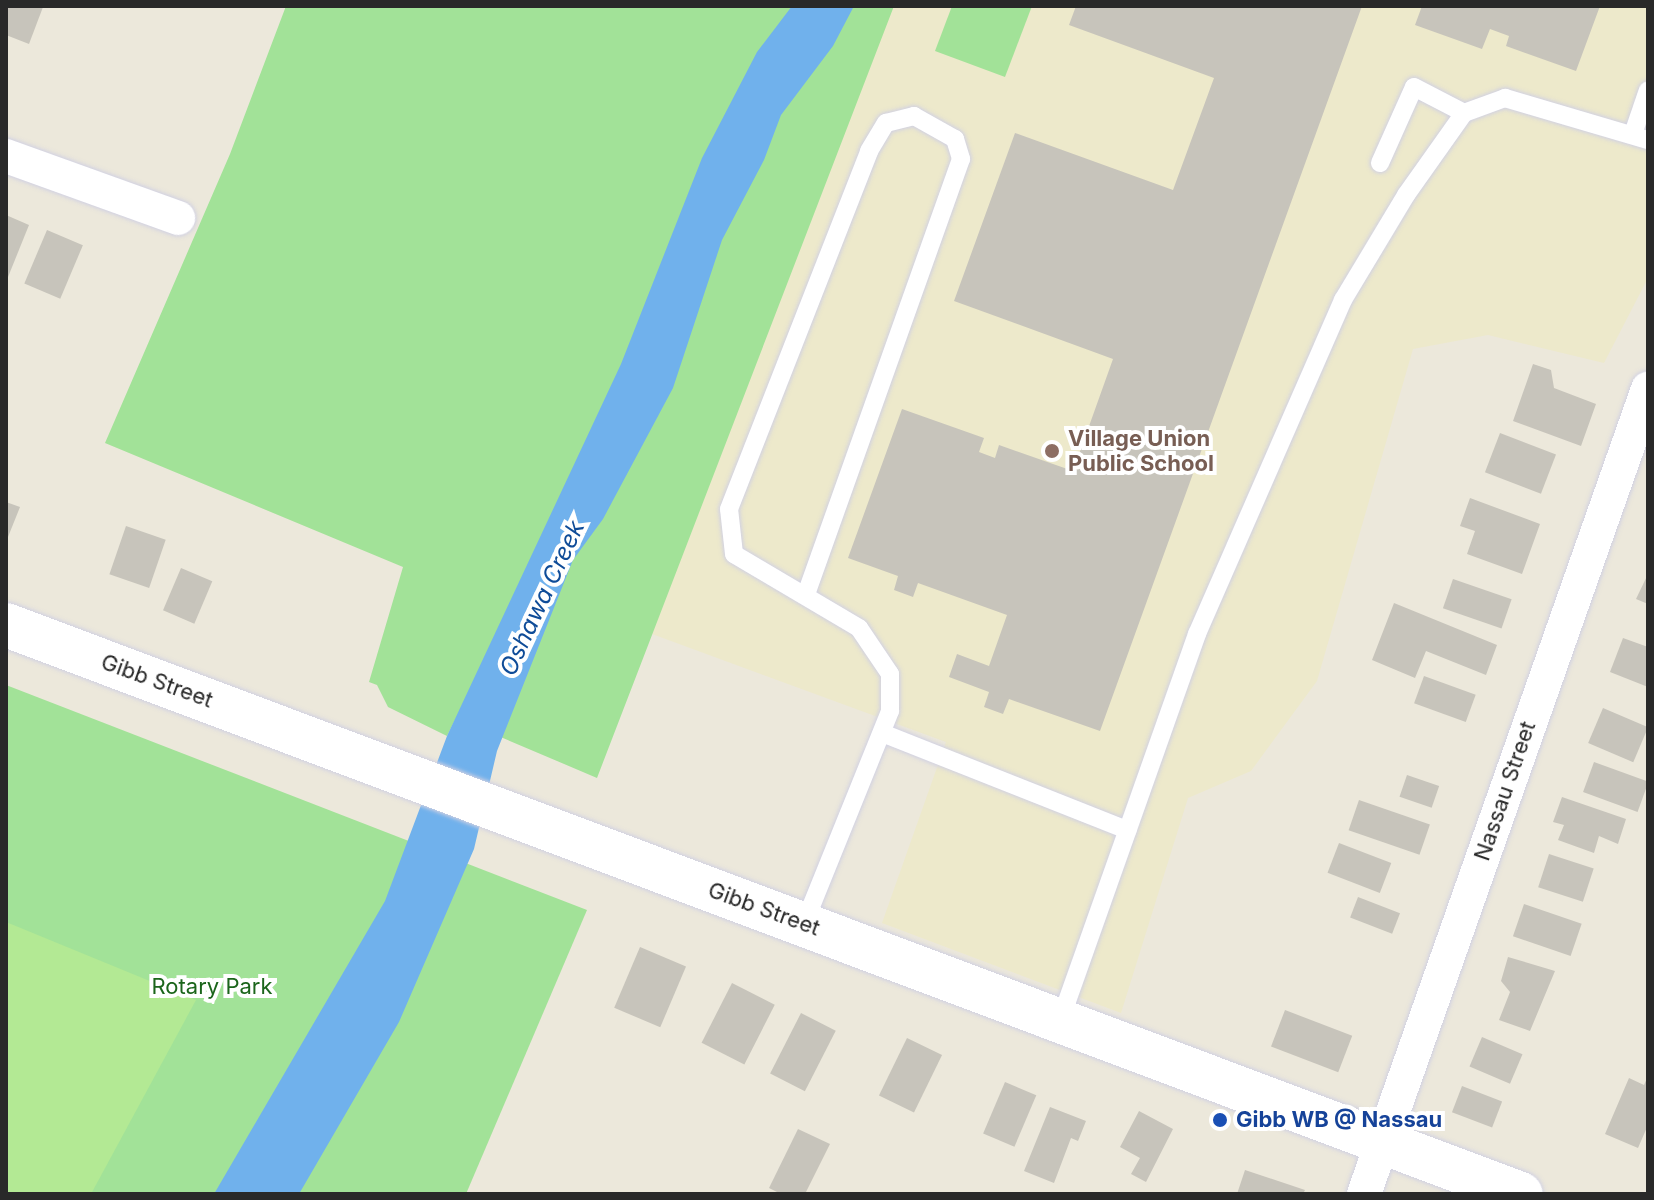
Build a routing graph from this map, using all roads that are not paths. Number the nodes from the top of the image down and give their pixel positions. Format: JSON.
{"nodes":[{"id":1,"x":1648,"y":90,"type":"edge"},
{"id":2,"x":1464,"y":113,"type":"junction"},
{"id":3,"x":1640,"y":137,"type":"edge"},
{"id":4,"x":6,"y":156,"type":"edge"},
{"id":5,"x":1380,"y":163,"type":"dead end"},
{"id":6,"x":178,"y":218,"type":"dead end"},
{"id":7,"x":1648,"y":389,"type":"edge"},
{"id":8,"x":806,"y":595,"type":"junction"},
{"id":9,"x":6,"y":625,"type":"edge"},
{"id":10,"x":882,"y":733,"type":"junction"},
{"id":11,"x":1127,"y":830,"type":"junction"},
{"id":12,"x":804,"y":924,"type":"junction"},
{"id":13,"x":1060,"y":1021,"type":"junction"},
{"id":14,"x":1383,"y":1142,"type":"junction"},
{"id":15,"x":1364,"y":1194,"type":"edge"},
{"id":16,"x":1521,"y":1194,"type":"edge"}],
"edges":[{"from":1,"to":3,"type":"lane"},
{"from":2,"to":3,"type":"lane"},
{"from":2,"to":5,"type":"lane"},
{"from":2,"to":11,"type":"lane"},
{"from":4,"to":6,"type":"street"},
{"from":7,"to":14,"type":"street","name":"Nassau Street"},
{"from":8,"to":8,"type":"lane"},
{"from":8,"to":10,"type":"lane"},
{"from":9,"to":12,"type":"main road","name":"Gibb Street"},
{"from":10,"to":11,"type":"lane"},
{"from":10,"to":12,"type":"lane"},
{"from":11,"to":13,"type":"lane"},
{"from":12,"to":13,"type":"main road","name":"Gibb Street"},
{"from":13,"to":14,"type":"main road","name":"Gibb Street"},
{"from":14,"to":15,"type":"street","name":"Nassau Street"},
{"from":14,"to":16,"type":"main road","name":"Gibb Street"}]}
